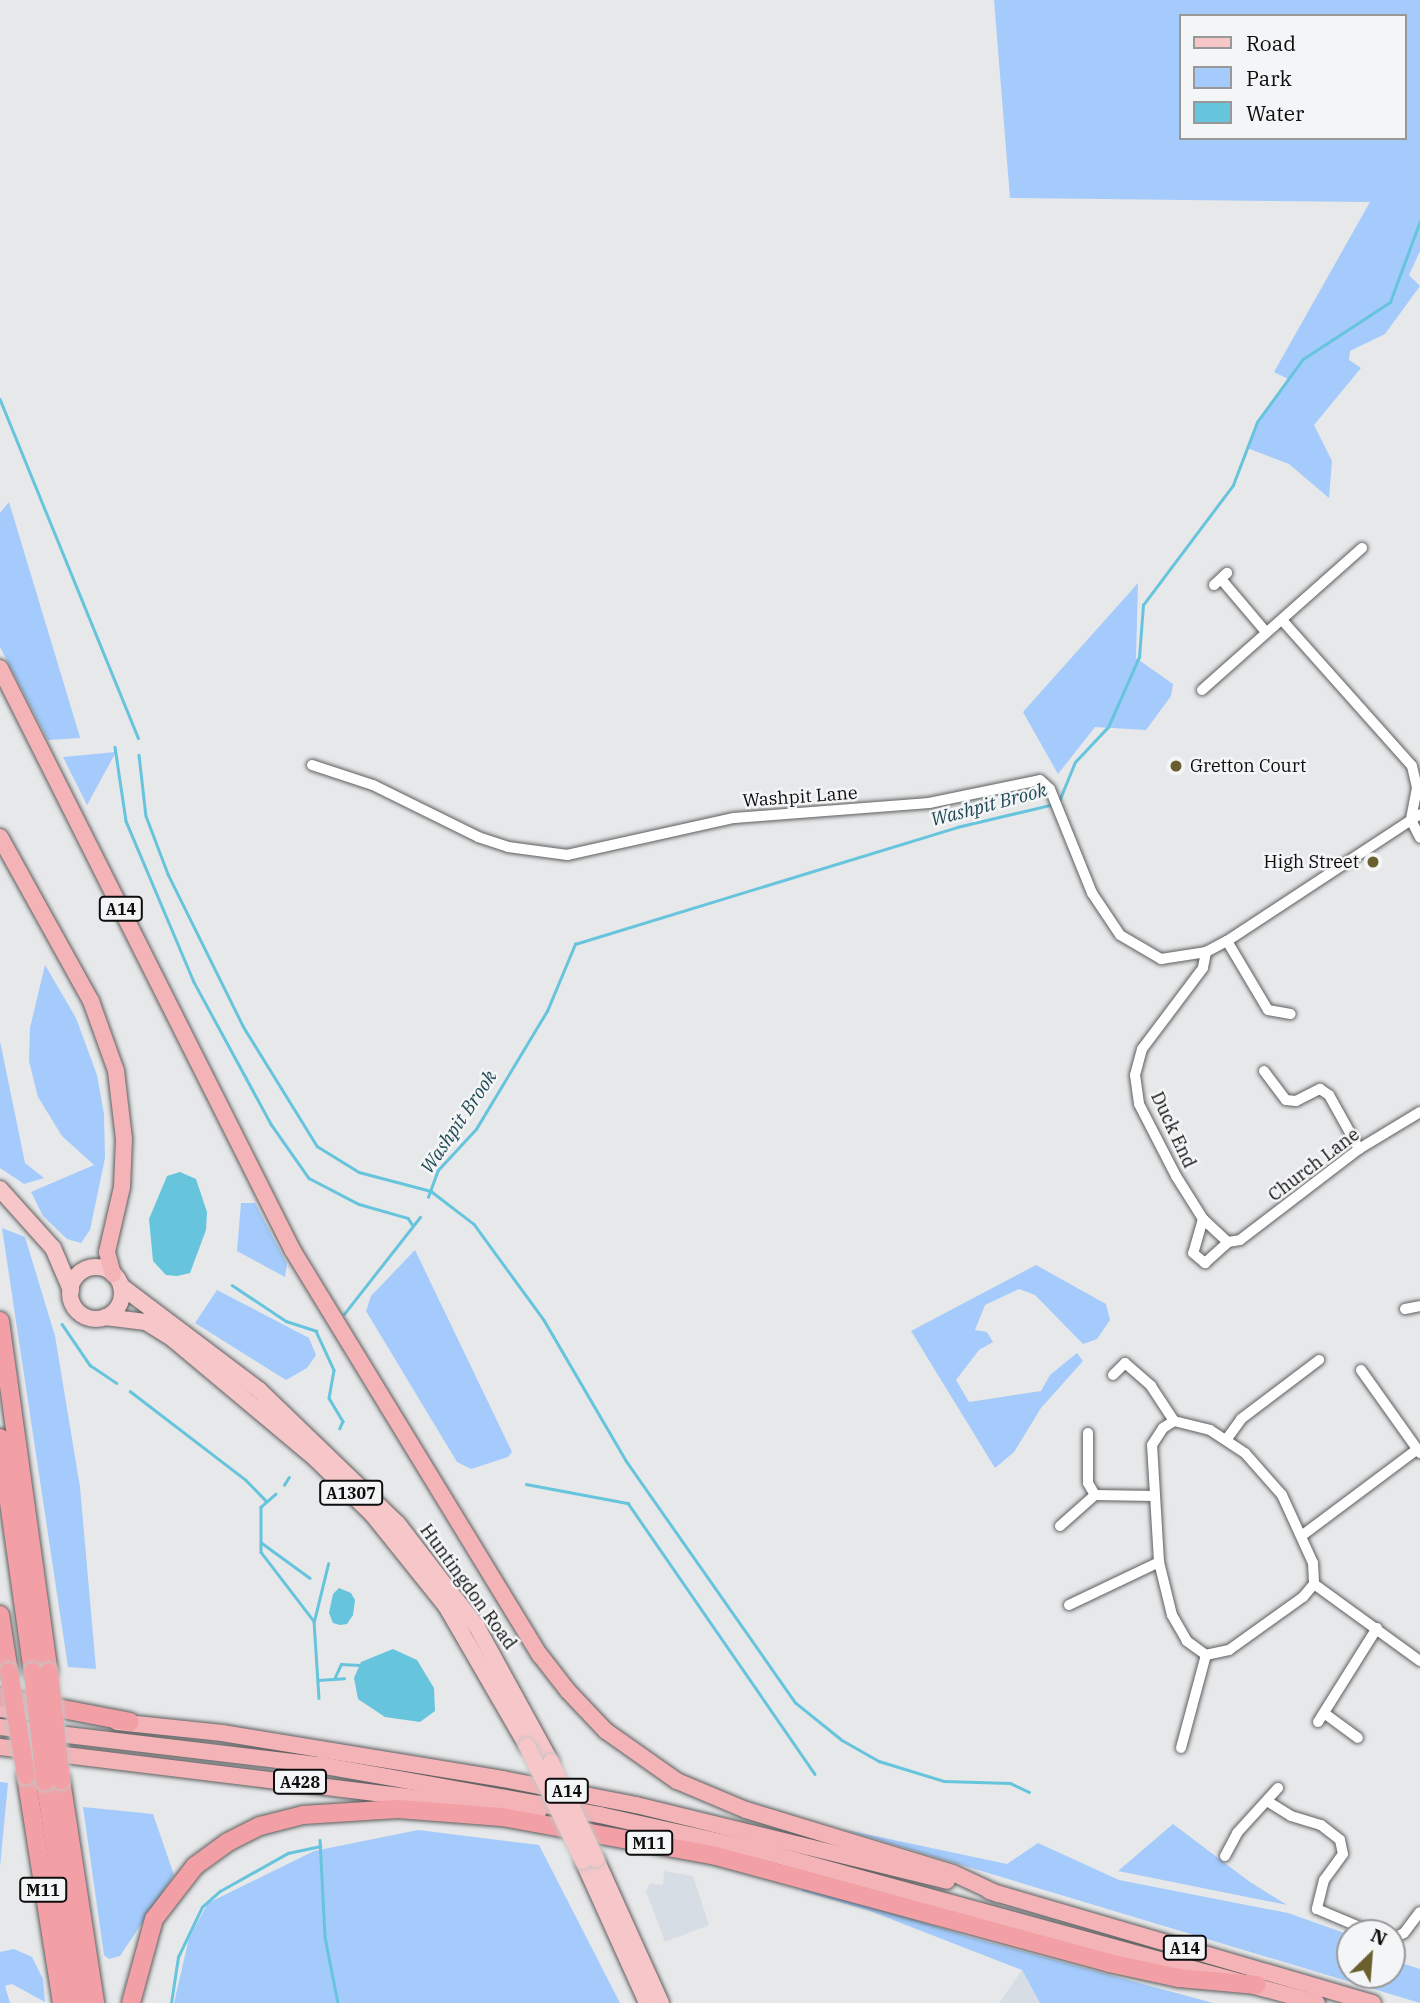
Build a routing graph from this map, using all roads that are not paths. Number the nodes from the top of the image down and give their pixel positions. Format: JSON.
{"nodes":[{"id":1,"x":1362,"y":548,"type":"dead end"},
{"id":2,"x":1221,"y":579,"type":"dead end"},
{"id":3,"x":1282,"y":620,"type":"junction"},
{"id":4,"x":1266,"y":632,"type":"junction"},
{"id":5,"x":0,"y":668,"type":"edge"},
{"id":6,"x":1202,"y":690,"type":"dead end"},
{"id":7,"x":312,"y":765,"type":"dead end"},
{"id":8,"x":1416,"y":767,"type":"edge"},
{"id":9,"x":1416,"y":817,"type":"edge"},
{"id":10,"x":0,"y":837,"type":"edge"},
{"id":11,"x":1420,"y":838,"type":"edge"},
{"id":12,"x":1227,"y":941,"type":"junction"},
{"id":13,"x":1206,"y":952,"type":"junction"},
{"id":14,"x":1291,"y":1014,"type":"dead end"},
{"id":15,"x":1264,"y":1071,"type":"dead end"},
{"id":16,"x":1420,"y":1112,"type":"edge"},
{"id":17,"x":1359,"y":1150,"type":"junction"},
{"id":18,"x":0,"y":1189,"type":"edge"},
{"id":19,"x":1203,"y":1219,"type":"junction"},
{"id":20,"x":1228,"y":1242,"type":"junction"},
{"id":21,"x":53,"y":1248,"type":"junction"},
{"id":22,"x":88,"y":1269,"type":"junction"},
{"id":23,"x":117,"y":1280,"type":"junction"},
{"id":24,"x":71,"y":1290,"type":"junction"},
{"id":25,"x":1420,"y":1306,"type":"edge"},
{"id":26,"x":1405,"y":1309,"type":"dead end"},
{"id":27,"x":105,"y":1317,"type":"junction"},
{"id":28,"x":0,"y":1321,"type":"edge"},
{"id":29,"x":1319,"y":1360,"type":"dead end"},
{"id":30,"x":1361,"y":1370,"type":"dead end"},
{"id":31,"x":1113,"y":1375,"type":"dead end"},
{"id":32,"x":1174,"y":1421,"type":"junction"},
{"id":33,"x":1088,"y":1433,"type":"dead end"},
{"id":34,"x":0,"y":1438,"type":"edge"},
{"id":35,"x":1226,"y":1440,"type":"junction"},
{"id":36,"x":1417,"y":1452,"type":"edge"},
{"id":37,"x":1095,"y":1495,"type":"junction"},
{"id":38,"x":1154,"y":1496,"type":"junction"},
{"id":39,"x":1060,"y":1526,"type":"dead end"},
{"id":40,"x":1304,"y":1534,"type":"junction"},
{"id":41,"x":1159,"y":1562,"type":"junction"},
{"id":42,"x":1314,"y":1584,"type":"junction"},
{"id":43,"x":1069,"y":1605,"type":"dead end"},
{"id":44,"x":0,"y":1615,"type":"edge"},
{"id":45,"x":1377,"y":1628,"type":"junction"},
{"id":46,"x":1206,"y":1655,"type":"junction"},
{"id":47,"x":1420,"y":1661,"type":"edge"},
{"id":48,"x":41,"y":1672,"type":"junction"},
{"id":49,"x":0,"y":1698,"type":"edge"},
{"id":50,"x":0,"y":1709,"type":"edge"},
{"id":51,"x":130,"y":1722,"type":"junction"},
{"id":52,"x":0,"y":1727,"type":"edge"},
{"id":53,"x":1358,"y":1738,"type":"dead end"},
{"id":54,"x":0,"y":1741,"type":"edge"},
{"id":55,"x":178,"y":1745,"type":"junction"},
{"id":56,"x":0,"y":1747,"type":"edge"},
{"id":57,"x":1181,"y":1748,"type":"dead end"},
{"id":58,"x":53,"y":1780,"type":"junction"},
{"id":59,"x":1278,"y":1788,"type":"dead end"},
{"id":60,"x":1267,"y":1801,"type":"junction"},
{"id":61,"x":600,"y":1815,"type":"junction"},
{"id":62,"x":1225,"y":1856,"type":"dead end"},
{"id":63,"x":589,"y":1860,"type":"junction"},
{"id":64,"x":998,"y":1894,"type":"junction"},
{"id":65,"x":1420,"y":1912,"type":"edge"},
{"id":66,"x":1341,"y":1919,"type":"edge"},
{"id":67,"x":1406,"y":1930,"type":"edge"},
{"id":68,"x":1257,"y":1985,"type":"junction"},
{"id":69,"x":62,"y":2003,"type":"edge"},
{"id":70,"x":79,"y":2003,"type":"edge"},
{"id":71,"x":95,"y":2003,"type":"edge"},
{"id":72,"x":131,"y":2003,"type":"edge"},
{"id":73,"x":647,"y":2003,"type":"edge"},
{"id":74,"x":661,"y":2003,"type":"edge"},
{"id":75,"x":1317,"y":2003,"type":"edge"},
{"id":76,"x":1373,"y":2003,"type":"edge"}],
"edges":[{"from":1,"to":3,"type":"street"},
{"from":2,"to":4,"type":"street"},
{"from":3,"to":4,"type":"street"},
{"from":3,"to":8,"type":"street"},
{"from":4,"to":6,"type":"street"},
{"from":5,"to":64,"type":"highway","number":"A14"},
{"from":7,"to":13,"type":"street","name":"Washpit Lane"},
{"from":8,"to":9,"type":"street"},
{"from":9,"to":11,"type":"street"},
{"from":9,"to":12,"type":"street"},
{"from":10,"to":23,"type":"highway"},
{"from":12,"to":13,"type":"street"},
{"from":12,"to":14,"type":"street"},
{"from":13,"to":19,"type":"street","name":"Duck End"},
{"from":15,"to":17,"type":"street"},
{"from":16,"to":17,"type":"street","name":"Church Lane"},
{"from":17,"to":20,"type":"street","name":"Church Lane"},
{"from":18,"to":21,"type":"main road"},
{"from":19,"to":20,"type":"street","name":"Duck End"},
{"from":19,"to":20,"type":"street","name":"Church Lane"},
{"from":21,"to":22,"type":"main road"},
{"from":21,"to":24,"type":"main road"},
{"from":22,"to":23,"type":"main road"},
{"from":22,"to":24,"type":"main road"},
{"from":23,"to":27,"type":"main road"},
{"from":23,"to":63,"type":"main road","name":"Huntingdon Road","number":"A1307","bridge":true},
{"from":24,"to":27,"type":"main road"},
{"from":25,"to":26,"type":"street"},
{"from":27,"to":63,"type":"main road","name":"Huntingdon Road","number":"A1307","bridge":true},
{"from":28,"to":48,"type":"highway","number":"M11"},
{"from":29,"to":35,"type":"street"},
{"from":30,"to":36,"type":"street"},
{"from":31,"to":32,"type":"street"},
{"from":32,"to":35,"type":"street"},
{"from":32,"to":38,"type":"street"},
{"from":33,"to":37,"type":"street"},
{"from":34,"to":48,"type":"highway","number":"M11"},
{"from":35,"to":40,"type":"street"},
{"from":36,"to":40,"type":"street"},
{"from":37,"to":38,"type":"street"},
{"from":37,"to":39,"type":"street"},
{"from":38,"to":41,"type":"street"},
{"from":40,"to":42,"type":"street"},
{"from":41,"to":43,"type":"street"},
{"from":41,"to":46,"type":"street"},
{"from":42,"to":45,"type":"street"},
{"from":42,"to":46,"type":"street"},
{"from":44,"to":69,"type":"highway","number":"M11","bridge":true},
{"from":45,"to":47,"type":"street"},
{"from":45,"to":53,"type":"street"},
{"from":46,"to":57,"type":"street"},
{"from":48,"to":58,"type":"highway","number":"M11","bridge":true},
{"from":49,"to":51,"type":"highway"},
{"from":50,"to":51,"type":"highway"},
{"from":51,"to":64,"type":"highway","number":"A14"},
{"from":52,"to":55,"type":"highway","number":"A14"},
{"from":54,"to":55,"type":"highway"},
{"from":55,"to":61,"type":"highway","number":"A14"},
{"from":56,"to":61,"type":"highway","number":"A428"},
{"from":58,"to":70,"type":"highway","number":"M11"},
{"from":58,"to":71,"type":"highway","number":"M11"},
{"from":59,"to":60,"type":"street"},
{"from":60,"to":62,"type":"street"},
{"from":60,"to":66,"type":"street"},
{"from":61,"to":68,"type":"highway","number":"A14"},
{"from":63,"to":73,"type":"main road","name":"Huntingdon Road","number":"A1307"},
{"from":63,"to":74,"type":"main road","name":"Huntingdon Road","number":"A1307"},
{"from":64,"to":76,"type":"highway","number":"A14"},
{"from":65,"to":67,"type":"street"},
{"from":68,"to":72,"type":"highway","number":"M11"},
{"from":68,"to":75,"type":"highway","number":"A14"}]}
